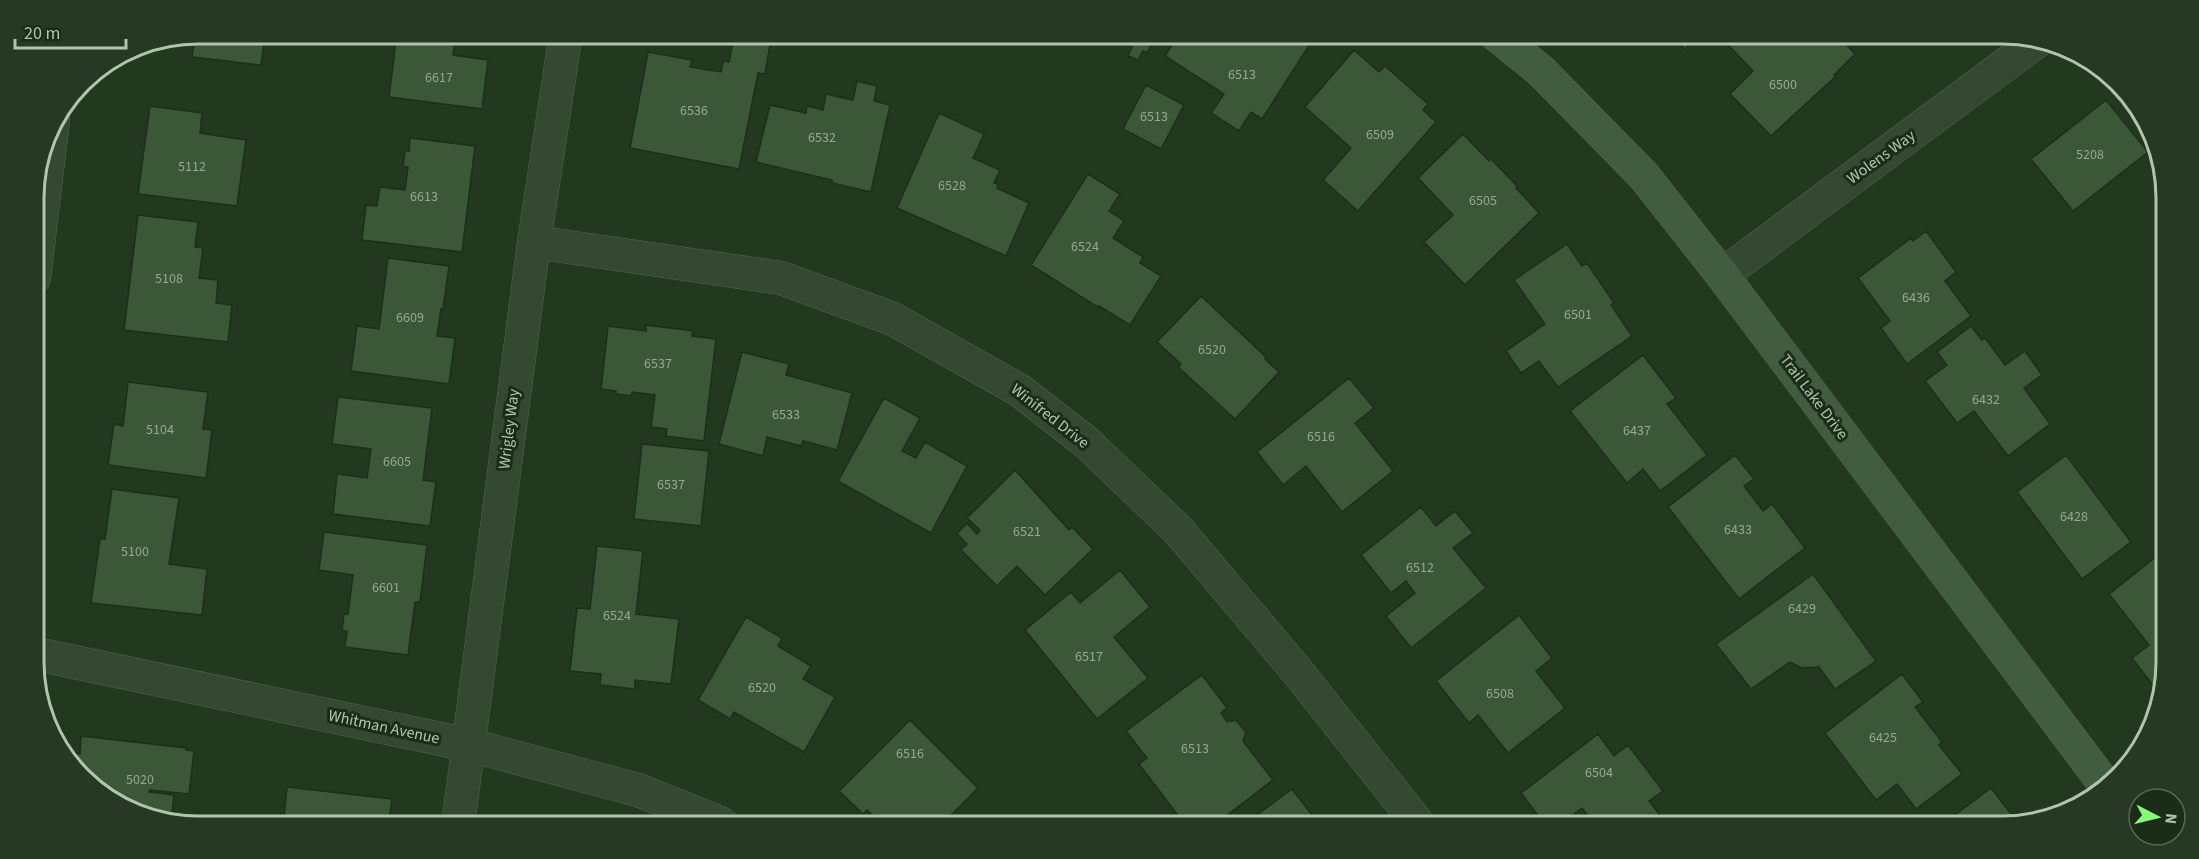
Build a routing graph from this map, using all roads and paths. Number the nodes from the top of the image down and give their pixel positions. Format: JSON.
{"nodes":[{"id":1,"x":564,"y":44,"type":"edge"},
{"id":2,"x":1508,"y":44,"type":"edge"},
{"id":3,"x":2031,"y":46,"type":"edge"},
{"id":4,"x":49,"y":157,"type":"edge"},
{"id":5,"x":44,"y":199,"type":"edge"},
{"id":6,"x":534,"y":242,"type":"junction"},
{"id":7,"x":1722,"y":275,"type":"junction"},
{"id":8,"x":44,"y":656,"type":"edge"},
{"id":9,"x":469,"y":745,"type":"junction"},
{"id":10,"x":2101,"y":779,"type":"edge"},
{"id":11,"x":1412,"y":815,"type":"edge"},
{"id":12,"x":459,"y":816,"type":"edge"},
{"id":13,"x":702,"y":816,"type":"edge"}],
"edges":[{"from":1,"to":6,"type":"street","name":"Wrigley Way"},
{"from":2,"to":7,"type":"street","name":"Trail Lake Drive"},
{"from":3,"to":7,"type":"street","name":"Wolens Way"},
{"from":4,"to":5,"type":"street"},
{"from":6,"to":9,"type":"street","name":"Wrigley Way"},
{"from":6,"to":11,"type":"street","name":"Winifred Drive"},
{"from":7,"to":10,"type":"street","name":"Trail Lake Drive"},
{"from":8,"to":9,"type":"street","name":"Whitman Avenue"},
{"from":9,"to":12,"type":"street","name":"Wrigley Way"},
{"from":9,"to":13,"type":"street","name":"Whitman Avenue"}]}
